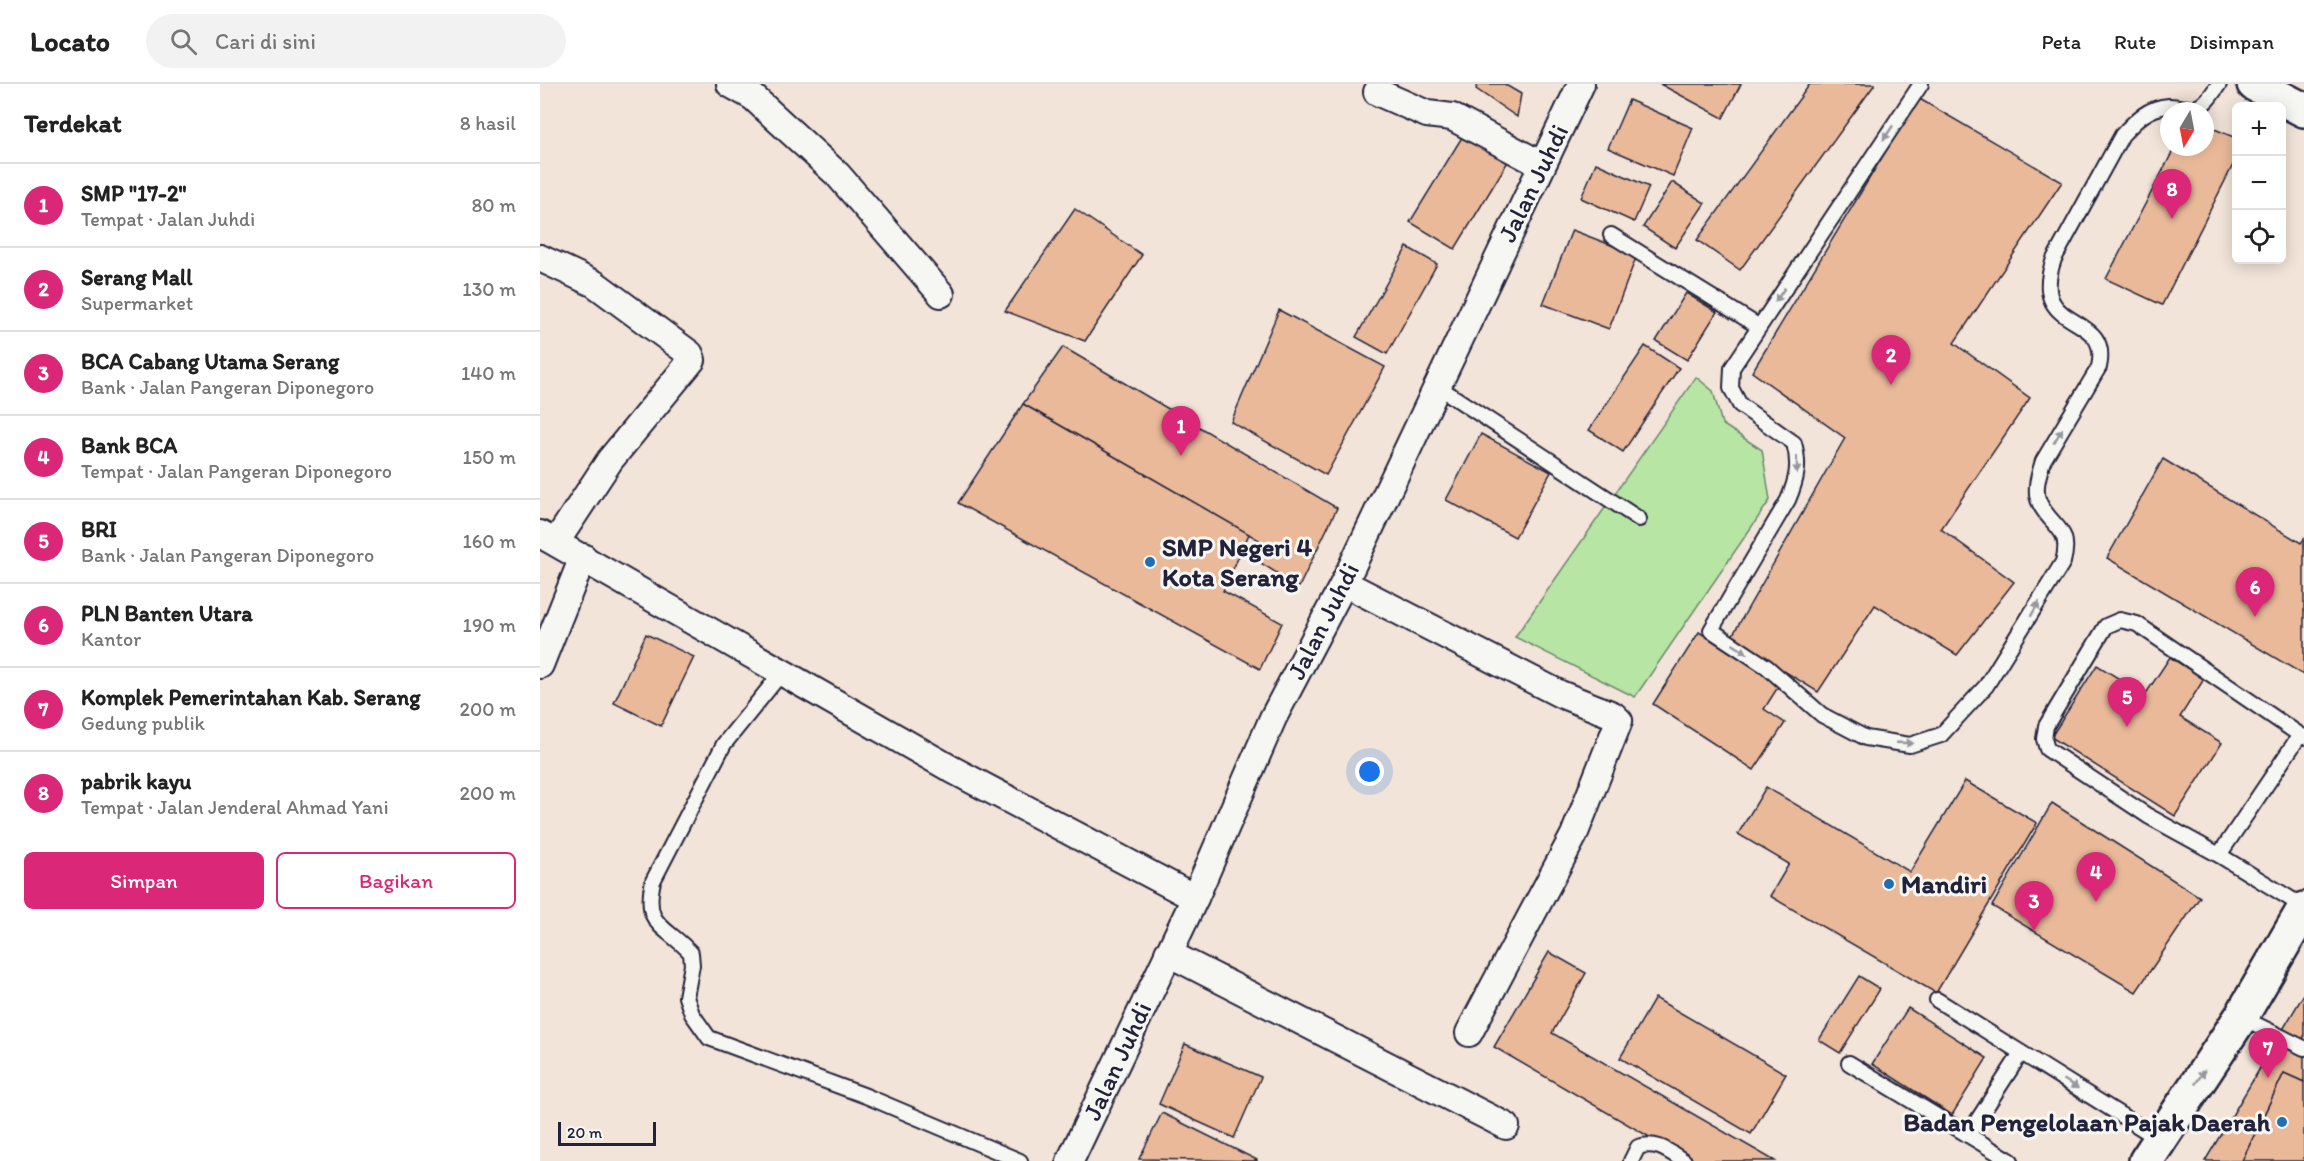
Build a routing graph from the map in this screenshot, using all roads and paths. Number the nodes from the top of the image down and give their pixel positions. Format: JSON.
{"nodes":[{"id":1,"x":730,"y":84,"type":"edge"},
{"id":2,"x":1581,"y":84,"type":"edge"},
{"id":3,"x":1921,"y":84,"type":"edge"},
{"id":4,"x":2219,"y":84,"type":"edge"},
{"id":5,"x":2254,"y":84,"type":"edge"},
{"id":6,"x":1377,"y":92,"type":"dead end"},
{"id":7,"x":2304,"y":110,"type":"edge"},
{"id":8,"x":1542,"y":165,"type":"junction"},
{"id":9,"x":1611,"y":235,"type":"dead end"},
{"id":10,"x":540,"y":258,"type":"edge"},
{"id":11,"x":941,"y":294,"type":"dead end"},
{"id":12,"x":1758,"y":326,"type":"junction"},
{"id":13,"x":1437,"y":386,"type":"junction"},
{"id":14,"x":1640,"y":519,"type":"dead end"},
{"id":15,"x":548,"y":538,"type":"edge"},
{"id":16,"x":583,"y":557,"type":"junction"},
{"id":17,"x":1344,"y":584,"type":"junction"},
{"id":18,"x":540,"y":664,"type":"edge"},
{"id":19,"x":783,"y":671,"type":"junction"},
{"id":20,"x":2302,"y":736,"type":"edge"},
{"id":21,"x":2219,"y":855,"type":"junction"},
{"id":22,"x":1195,"y":898,"type":"junction"},
{"id":23,"x":2304,"y":908,"type":"edge"},
{"id":24,"x":1168,"y":953,"type":"junction"},
{"id":25,"x":1937,"y":1000,"type":"dead end"},
{"id":26,"x":2241,"y":1017,"type":"junction"},
{"id":27,"x":1469,"y":1033,"type":"dead end"},
{"id":28,"x":2304,"y":1048,"type":"edge"},
{"id":29,"x":2021,"y":1053,"type":"junction"},
{"id":30,"x":1849,"y":1063,"type":"dead end"},
{"id":31,"x":1506,"y":1126,"type":"dead end"},
{"id":32,"x":1968,"y":1135,"type":"junction"},
{"id":33,"x":2152,"y":1150,"type":"edge"},
{"id":34,"x":1020,"y":1161,"type":"edge"},
{"id":35,"x":1070,"y":1161,"type":"edge"},
{"id":36,"x":1631,"y":1161,"type":"edge"},
{"id":37,"x":1684,"y":1161,"type":"edge"},
{"id":38,"x":2011,"y":1161,"type":"edge"}],
"edges":[{"from":1,"to":11,"type":"street"},
{"from":2,"to":8,"type":"street","name":"Jalan Juhdi"},
{"from":3,"to":12,"type":"lane","one_way":true},
{"from":12,"to":4,"type":"lane","one_way":true},
{"from":5,"to":7,"type":"main road"},
{"from":6,"to":8,"type":"street"},
{"from":8,"to":13,"type":"street","name":"Jalan Juhdi"},
{"from":9,"to":12,"type":"lane"},
{"from":10,"to":15,"type":"street"},
{"from":13,"to":14,"type":"lane"},
{"from":13,"to":17,"type":"street","name":"Jalan Juhdi"},
{"from":15,"to":16,"type":"street"},
{"from":16,"to":18,"type":"street"},
{"from":16,"to":19,"type":"street"},
{"from":17,"to":22,"type":"street","name":"Jalan Juhdi"},
{"from":17,"to":27,"type":"street"},
{"from":19,"to":22,"type":"street"},
{"from":19,"to":34,"type":"lane"},
{"from":20,"to":21,"type":"lane"},
{"from":20,"to":21,"type":"lane"},
{"from":21,"to":23,"type":"lane"},
{"from":22,"to":24,"type":"street","name":"Jalan Juhdi"},
{"from":23,"to":26,"type":"main road"},
{"from":24,"to":31,"type":"street"},
{"from":24,"to":35,"type":"street","name":"Jalan Juhdi"},
{"from":25,"to":29,"type":"lane"},
{"from":26,"to":28,"type":"lane"},
{"from":33,"to":26,"type":"main road","one_way":true},
{"from":29,"to":32,"type":"lane"},
{"from":29,"to":33,"type":"lane","one_way":true},
{"from":30,"to":32,"type":"lane"},
{"from":32,"to":38,"type":"lane"},
{"from":36,"to":37,"type":"lane"}]}
